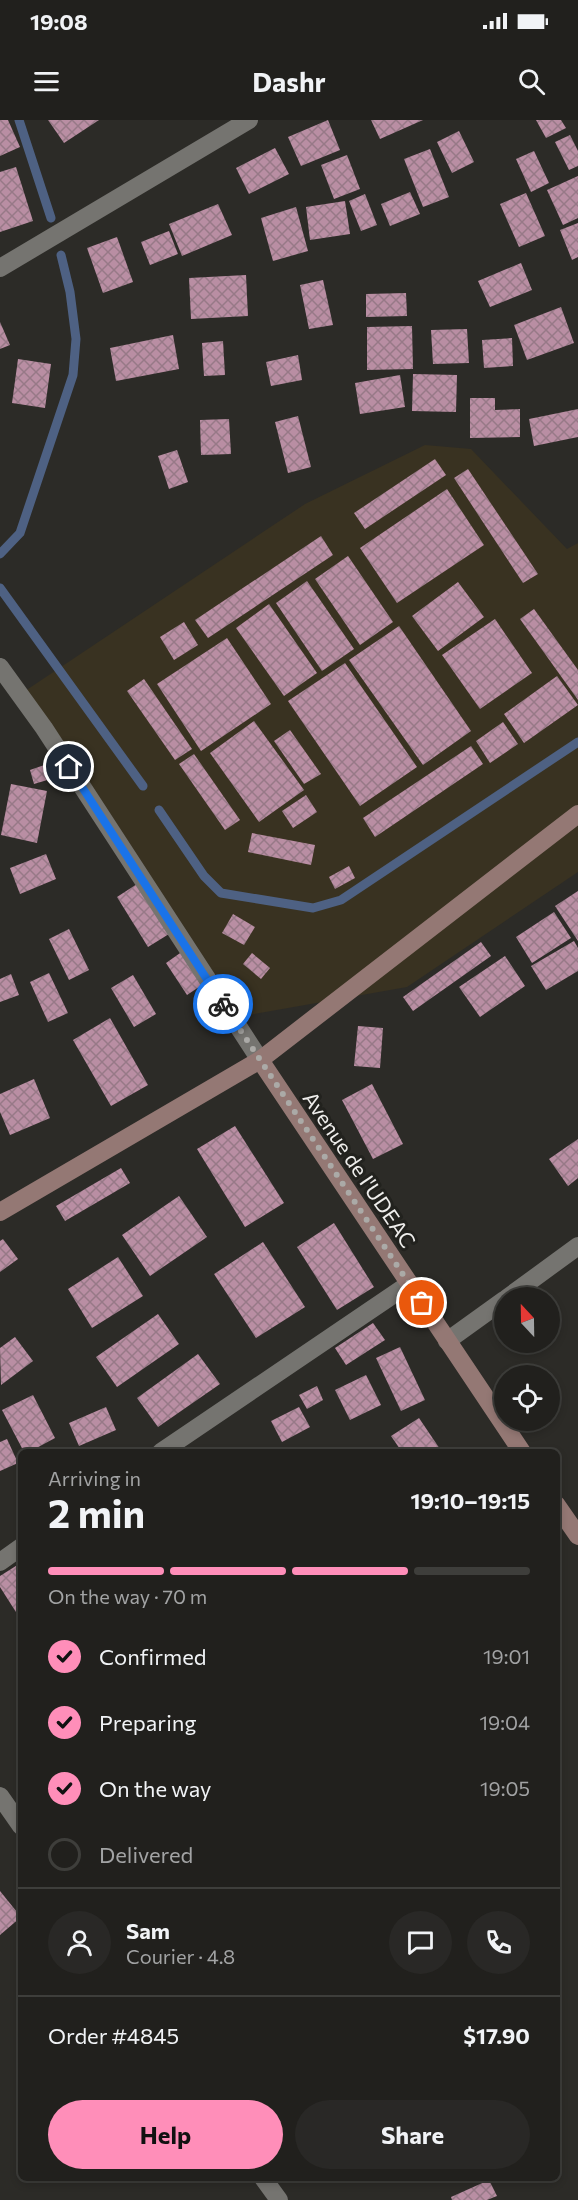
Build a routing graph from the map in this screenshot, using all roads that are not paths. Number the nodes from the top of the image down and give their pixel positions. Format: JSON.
{"nodes":[{"id":1,"x":249,"y":120,"type":"edge"},
{"id":2,"x":0,"y":268,"type":"edge"},
{"id":3,"x":0,"y":667,"type":"edge"},
{"id":4,"x":578,"y":814,"type":"edge"},
{"id":5,"x":260,"y":1060,"type":"junction"},
{"id":6,"x":0,"y":1212,"type":"edge"},
{"id":7,"x":578,"y":1246,"type":"edge"},
{"id":8,"x":409,"y":1284,"type":"junction"},
{"id":9,"x":522,"y":1287,"type":"edge"},
{"id":10,"x":494,"y":1308,"type":"edge"},
{"id":11,"x":447,"y":1341,"type":"junction"},
{"id":12,"x":165,"y":1449,"type":"edge"},
{"id":13,"x":520,"y":1449,"type":"edge"},
{"id":14,"x":560,"y":1509,"type":"edge"},
{"id":15,"x":578,"y":1536,"type":"edge"},
{"id":16,"x":18,"y":1549,"type":"edge"},
{"id":17,"x":0,"y":1562,"type":"edge"},
{"id":18,"x":0,"y":1796,"type":"edge"},
{"id":19,"x":18,"y":1822,"type":"edge"},
{"id":20,"x":265,"y":2181,"type":"edge"},
{"id":21,"x":279,"y":2200,"type":"edge"}],
"edges":[{"from":1,"to":2,"type":"street"},
{"from":3,"to":5,"type":"street"},
{"from":4,"to":5,"type":"main road"},
{"from":5,"to":6,"type":"main road"},
{"from":5,"to":8,"type":"main road","name":"Avenue de I'UDEAC"},
{"from":7,"to":9,"type":"street"},
{"from":8,"to":11,"type":"main road","name":"Avenue de I'UDEAC"},
{"from":8,"to":12,"type":"street"},
{"from":10,"to":11,"type":"street"},
{"from":11,"to":13,"type":"main road","name":"Avenue de I'UDEAC"},
{"from":14,"to":15,"type":"main road"},
{"from":16,"to":17,"type":"street"},
{"from":18,"to":19,"type":"street"},
{"from":20,"to":21,"type":"street"}]}
